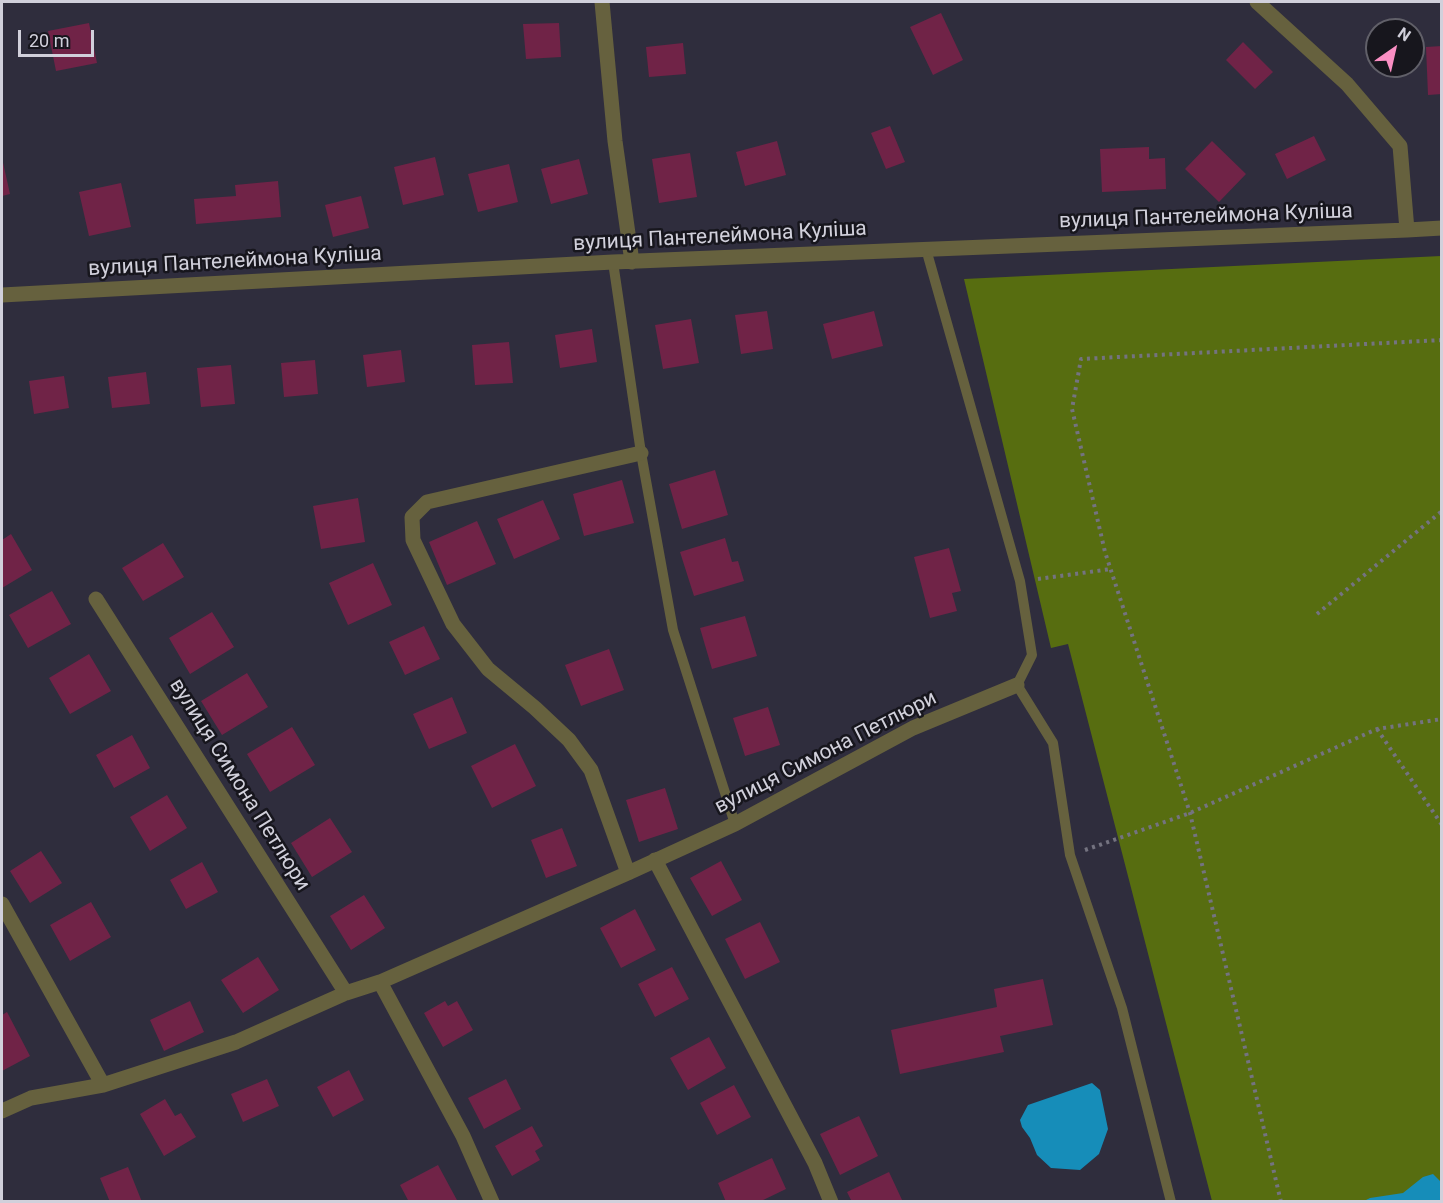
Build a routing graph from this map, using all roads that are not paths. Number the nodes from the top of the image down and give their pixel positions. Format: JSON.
{"nodes":[{"id":1,"x":602,"y":2,"type":"edge"},
{"id":2,"x":1257,"y":2,"type":"edge"},
{"id":3,"x":1442,"y":228,"type":"edge"},
{"id":4,"x":1407,"y":230,"type":"junction"},
{"id":5,"x":926,"y":249,"type":"junction"},
{"id":6,"x":614,"y":262,"type":"junction"},
{"id":7,"x":632,"y":262,"type":"junction"},
{"id":8,"x":2,"y":296,"type":"edge"},
{"id":9,"x":641,"y":453,"type":"junction"},
{"id":10,"x":96,"y":599,"type":"dead end"},
{"id":11,"x":1017,"y":685,"type":"junction"},
{"id":12,"x":735,"y":824,"type":"junction"},
{"id":13,"x":655,"y":860,"type":"junction"},
{"id":14,"x":628,"y":873,"type":"junction"},
{"id":15,"x":2,"y":904,"type":"edge"},
{"id":16,"x":380,"y":982,"type":"junction"},
{"id":17,"x":346,"y":993,"type":"junction"},
{"id":18,"x":103,"y":1085,"type":"junction"},
{"id":19,"x":2,"y":1111,"type":"edge"},
{"id":20,"x":492,"y":1202,"type":"edge"},
{"id":21,"x":831,"y":1202,"type":"edge"},
{"id":22,"x":1171,"y":1202,"type":"edge"}],
"edges":[{"from":1,"to":7,"type":"street"},
{"from":2,"to":4,"type":"street"},
{"from":3,"to":4,"type":"street","name":"вулиця Пантелеймона Куліша"},
{"from":4,"to":5,"type":"street","name":"вулиця Пантелеймона Куліша"},
{"from":5,"to":7,"type":"street","name":"вулиця Пантелеймона Куліша"},
{"from":5,"to":11,"type":"lane"},
{"from":6,"to":7,"type":"street","name":"вулиця Пантелеймона Куліша"},
{"from":6,"to":8,"type":"street","name":"вулиця Пантелеймона Куліша"},
{"from":6,"to":9,"type":"lane"},
{"from":9,"to":12,"type":"lane"},
{"from":9,"to":14,"type":"street"},
{"from":10,"to":17,"type":"street","name":"вулиця Симона Петлюри"},
{"from":11,"to":12,"type":"street","name":"вулиця Симона Петлюри"},
{"from":11,"to":22,"type":"lane"},
{"from":12,"to":13,"type":"street","name":"вулиця Симона Петлюри"},
{"from":13,"to":14,"type":"street","name":"вулиця Симона Петлюри"},
{"from":13,"to":21,"type":"street"},
{"from":14,"to":16,"type":"street","name":"вулиця Симона Петлюри"},
{"from":15,"to":18,"type":"street"},
{"from":16,"to":17,"type":"street","name":"вулиця Симона Петлюри"},
{"from":16,"to":20,"type":"street"},
{"from":17,"to":18,"type":"street","name":"вулиця Симона Петлюри"},
{"from":18,"to":19,"type":"street","name":"вулиця Симона Петлюри"}]}
